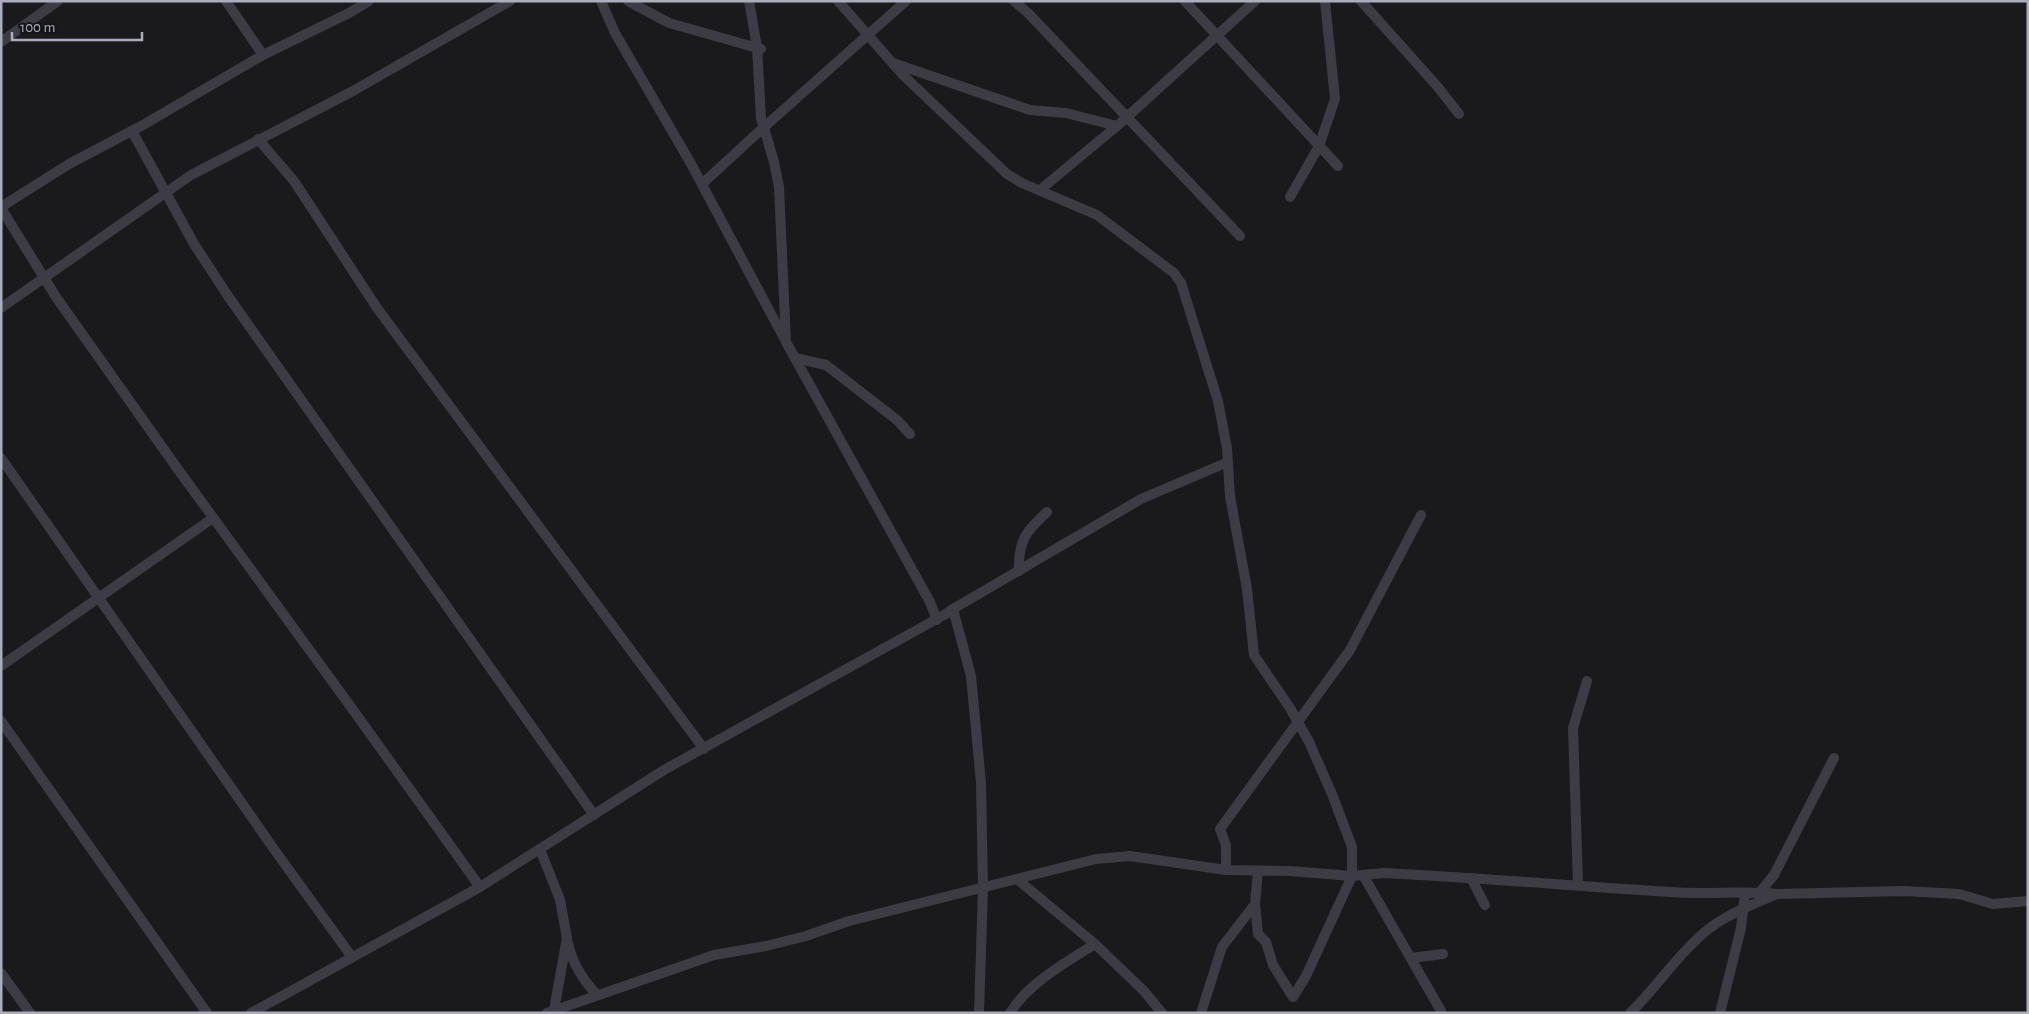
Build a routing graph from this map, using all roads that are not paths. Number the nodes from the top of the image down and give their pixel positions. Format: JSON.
{"nodes":[{"id":1,"x":58,"y":1,"type":"edge"},
{"id":2,"x":226,"y":1,"type":"edge"},
{"id":3,"x":369,"y":1,"type":"edge"},
{"id":4,"x":510,"y":1,"type":"edge"},
{"id":5,"x":601,"y":1,"type":"edge"},
{"id":6,"x":628,"y":1,"type":"edge"},
{"id":7,"x":749,"y":1,"type":"edge"},
{"id":8,"x":838,"y":1,"type":"edge"},
{"id":9,"x":906,"y":1,"type":"edge"},
{"id":10,"x":1014,"y":1,"type":"edge"},
{"id":11,"x":1185,"y":1,"type":"edge"},
{"id":12,"x":1255,"y":1,"type":"edge"},
{"id":13,"x":1325,"y":1,"type":"edge"},
{"id":14,"x":1361,"y":1,"type":"edge"},
{"id":15,"x":868,"y":35,"type":"junction"},
{"id":16,"x":1216,"y":36,"type":"junction"},
{"id":17,"x":1,"y":42,"type":"edge"},
{"id":18,"x":760,"y":48,"type":"junction"},
{"id":19,"x":263,"y":55,"type":"junction"},
{"id":20,"x":892,"y":63,"type":"junction"},
{"id":21,"x":1459,"y":114,"type":"dead end"},
{"id":22,"x":1126,"y":118,"type":"junction"},
{"id":23,"x":1117,"y":126,"type":"junction"},
{"id":24,"x":763,"y":128,"type":"junction"},
{"id":25,"x":132,"y":131,"type":"junction"},
{"id":26,"x":258,"y":139,"type":"junction"},
{"id":27,"x":1319,"y":146,"type":"junction"},
{"id":28,"x":1338,"y":166,"type":"dead end"},
{"id":29,"x":702,"y":184,"type":"junction"},
{"id":30,"x":1040,"y":190,"type":"junction"},
{"id":31,"x":165,"y":193,"type":"junction"},
{"id":32,"x":1290,"y":197,"type":"dead end"},
{"id":33,"x":1,"y":208,"type":"edge"},
{"id":34,"x":1240,"y":236,"type":"dead end"},
{"id":35,"x":45,"y":278,"type":"junction"},
{"id":36,"x":1,"y":308,"type":"edge"},
{"id":37,"x":786,"y":342,"type":"junction"},
{"id":38,"x":795,"y":358,"type":"junction"},
{"id":39,"x":910,"y":434,"type":"dead end"},
{"id":40,"x":1,"y":458,"type":"edge"},
{"id":41,"x":1228,"y":462,"type":"junction"},
{"id":42,"x":1047,"y":512,"type":"dead end"},
{"id":43,"x":1421,"y":515,"type":"dead end"},
{"id":44,"x":213,"y":518,"type":"junction"},
{"id":45,"x":1020,"y":570,"type":"junction"},
{"id":46,"x":100,"y":599,"type":"junction"},
{"id":47,"x":953,"y":609,"type":"junction"},
{"id":48,"x":937,"y":620,"type":"junction"},
{"id":49,"x":1,"y":666,"type":"edge"},
{"id":50,"x":1587,"y":681,"type":"dead end"},
{"id":51,"x":1,"y":721,"type":"edge"},
{"id":52,"x":1298,"y":722,"type":"junction"},
{"id":53,"x":704,"y":749,"type":"junction"},
{"id":54,"x":1834,"y":758,"type":"dead end"},
{"id":55,"x":594,"y":815,"type":"junction"},
{"id":56,"x":540,"y":849,"type":"junction"},
{"id":57,"x":1226,"y":870,"type":"junction"},
{"id":58,"x":1258,"y":871,"type":"junction"},
{"id":59,"x":1363,"y":875,"type":"junction"},
{"id":60,"x":1352,"y":876,"type":"junction"},
{"id":61,"x":1471,"y":878,"type":"junction"},
{"id":62,"x":1017,"y":880,"type":"junction"},
{"id":63,"x":1578,"y":884,"type":"junction"},
{"id":64,"x":480,"y":887,"type":"junction"},
{"id":65,"x":982,"y":888,"type":"junction"},
{"id":66,"x":1760,"y":892,"type":"junction"},
{"id":67,"x":1745,"y":893,"type":"junction"},
{"id":68,"x":1778,"y":894,"type":"junction"},
{"id":69,"x":2028,"y":902,"type":"edge"},
{"id":70,"x":1255,"y":904,"type":"junction"},
{"id":71,"x":1485,"y":905,"type":"dead end"},
{"id":72,"x":1744,"y":909,"type":"junction"},
{"id":73,"x":567,"y":938,"type":"junction"},
{"id":74,"x":1095,"y":944,"type":"junction"},
{"id":75,"x":1443,"y":954,"type":"dead end"},
{"id":76,"x":352,"y":957,"type":"junction"},
{"id":77,"x":1411,"y":958,"type":"junction"},
{"id":78,"x":1,"y":973,"type":"edge"},
{"id":79,"x":597,"y":995,"type":"junction"},
{"id":80,"x":1442,"y":1011,"type":"dead end"},
{"id":81,"x":551,"y":1012,"type":"edge"},
{"id":82,"x":30,"y":1013,"type":"edge"},
{"id":83,"x":208,"y":1013,"type":"edge"},
{"id":84,"x":251,"y":1013,"type":"edge"},
{"id":85,"x":980,"y":1013,"type":"edge"},
{"id":86,"x":1010,"y":1013,"type":"edge"},
{"id":87,"x":1162,"y":1013,"type":"edge"},
{"id":88,"x":1201,"y":1013,"type":"edge"},
{"id":89,"x":1630,"y":1013,"type":"edge"},
{"id":90,"x":1720,"y":1013,"type":"edge"}],
"edges":[{"from":1,"to":17,"type":"street"},
{"from":2,"to":19,"type":"street"},
{"from":3,"to":19,"type":"street"},
{"from":4,"to":26,"type":"street"},
{"from":5,"to":29,"type":"street"},
{"from":6,"to":18,"type":"street"},
{"from":7,"to":18,"type":"street"},
{"from":8,"to":15,"type":"street"},
{"from":9,"to":15,"type":"street"},
{"from":10,"to":22,"type":"street"},
{"from":11,"to":16,"type":"street"},
{"from":12,"to":16,"type":"street"},
{"from":13,"to":27,"type":"street"},
{"from":14,"to":21,"type":"street"},
{"from":15,"to":20,"type":"street"},
{"from":15,"to":24,"type":"street"},
{"from":16,"to":22,"type":"street"},
{"from":16,"to":27,"type":"street"},
{"from":18,"to":24,"type":"street"},
{"from":19,"to":25,"type":"street"},
{"from":20,"to":23,"type":"street"},
{"from":20,"to":30,"type":"street"},
{"from":22,"to":23,"type":"street"},
{"from":22,"to":34,"type":"street"},
{"from":23,"to":30,"type":"street"},
{"from":24,"to":29,"type":"street"},
{"from":24,"to":37,"type":"street"},
{"from":25,"to":31,"type":"street"},
{"from":25,"to":33,"type":"street"},
{"from":26,"to":31,"type":"street"},
{"from":26,"to":53,"type":"street"},
{"from":27,"to":28,"type":"street"},
{"from":27,"to":32,"type":"street"},
{"from":29,"to":37,"type":"street"},
{"from":30,"to":41,"type":"street"},
{"from":31,"to":35,"type":"street"},
{"from":31,"to":55,"type":"street"},
{"from":33,"to":35,"type":"street"},
{"from":35,"to":36,"type":"street"},
{"from":35,"to":44,"type":"street"},
{"from":37,"to":38,"type":"street"},
{"from":38,"to":39,"type":"street"},
{"from":38,"to":48,"type":"street"},
{"from":40,"to":46,"type":"street"},
{"from":41,"to":45,"type":"street"},
{"from":41,"to":52,"type":"street"},
{"from":42,"to":45,"type":"street"},
{"from":43,"to":52,"type":"street"},
{"from":44,"to":46,"type":"street"},
{"from":44,"to":64,"type":"street"},
{"from":45,"to":47,"type":"street"},
{"from":46,"to":49,"type":"street"},
{"from":46,"to":76,"type":"street"},
{"from":47,"to":48,"type":"street"},
{"from":47,"to":65,"type":"street"},
{"from":48,"to":53,"type":"street"},
{"from":50,"to":63,"type":"street"},
{"from":51,"to":83,"type":"street"},
{"from":52,"to":57,"type":"street"},
{"from":52,"to":60,"type":"street"},
{"from":53,"to":55,"type":"street"},
{"from":54,"to":66,"type":"street"},
{"from":55,"to":56,"type":"street"},
{"from":56,"to":64,"type":"street"},
{"from":56,"to":73,"type":"street"},
{"from":57,"to":58,"type":"street"},
{"from":57,"to":62,"type":"street"},
{"from":58,"to":60,"type":"street"},
{"from":58,"to":70,"type":"street"},
{"from":59,"to":60,"type":"street"},
{"from":59,"to":61,"type":"street"},
{"from":59,"to":77,"type":"street"},
{"from":60,"to":70,"type":"street"},
{"from":61,"to":63,"type":"street"},
{"from":61,"to":71,"type":"street"},
{"from":62,"to":65,"type":"street"},
{"from":62,"to":74,"type":"street"},
{"from":63,"to":67,"type":"street"},
{"from":64,"to":76,"type":"street"},
{"from":65,"to":79,"type":"street"},
{"from":65,"to":85,"type":"street"},
{"from":66,"to":67,"type":"street"},
{"from":66,"to":68,"type":"street"},
{"from":67,"to":72,"type":"street"},
{"from":68,"to":69,"type":"street"},
{"from":68,"to":72,"type":"street"},
{"from":70,"to":88,"type":"street"},
{"from":72,"to":89,"type":"street"},
{"from":72,"to":90,"type":"street"},
{"from":73,"to":79,"type":"street"},
{"from":73,"to":81,"type":"street"},
{"from":74,"to":86,"type":"street"},
{"from":74,"to":87,"type":"street"},
{"from":75,"to":77,"type":"street"},
{"from":76,"to":84,"type":"street"},
{"from":77,"to":80,"type":"street"},
{"from":78,"to":82,"type":"street"},
{"from":79,"to":81,"type":"street"}]}
